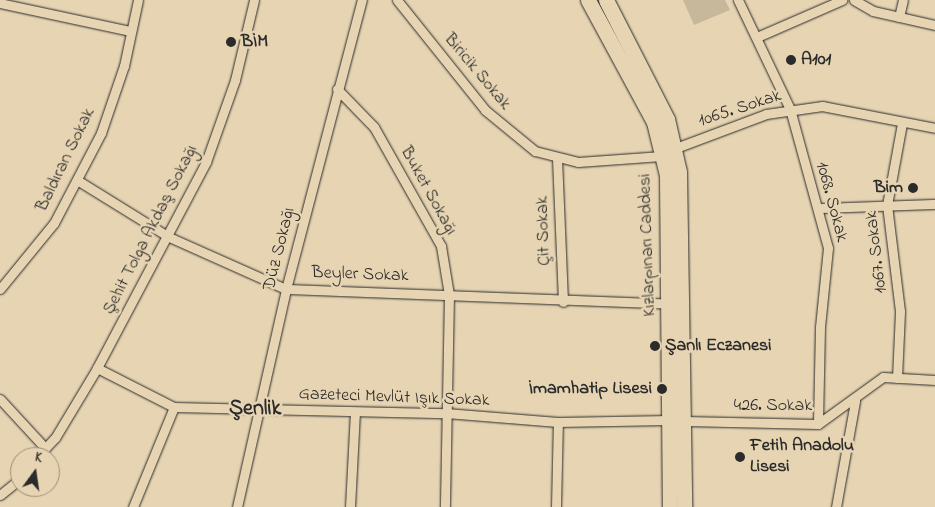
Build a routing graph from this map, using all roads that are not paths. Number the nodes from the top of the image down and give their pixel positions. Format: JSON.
{"nodes":[{"id":1,"x":138,"y":0,"type":"edge"},
{"id":2,"x":254,"y":0,"type":"edge"},
{"id":3,"x":362,"y":0,"type":"edge"},
{"id":4,"x":397,"y":0,"type":"edge"},
{"id":5,"x":588,"y":0,"type":"edge"},
{"id":6,"x":606,"y":0,"type":"edge"},
{"id":7,"x":738,"y":0,"type":"edge"},
{"id":8,"x":842,"y":0,"type":"edge"},
{"id":9,"x":854,"y":0,"type":"edge"},
{"id":10,"x":903,"y":0,"type":"edge"},
{"id":11,"x":0,"y":3,"type":"edge"},
{"id":12,"x":899,"y":16,"type":"junction"},
{"id":13,"x":935,"y":24,"type":"edge"},
{"id":14,"x":131,"y":32,"type":"junction"},
{"id":15,"x":757,"y":36,"type":"junction"},
{"id":16,"x":337,"y":90,"type":"junction"},
{"id":17,"x":790,"y":109,"type":"junction"},
{"id":18,"x":902,"y":123,"type":"junction"},
{"id":19,"x":935,"y":128,"type":"edge"},
{"id":20,"x":668,"y":152,"type":"junction"},
{"id":21,"x":557,"y":158,"type":"junction"},
{"id":22,"x":77,"y":180,"type":"junction"},
{"id":23,"x":935,"y":204,"type":"edge"},
{"id":24,"x":887,"y":205,"type":"junction"},
{"id":25,"x":819,"y":208,"type":"junction"},
{"id":26,"x":169,"y":237,"type":"junction"},
{"id":27,"x":286,"y":289,"type":"junction"},
{"id":28,"x":0,"y":290,"type":"edge"},
{"id":29,"x":449,"y":295,"type":"junction"},
{"id":30,"x":563,"y":302,"type":"junction"},
{"id":31,"x":668,"y":304,"type":"junction"},
{"id":32,"x":96,"y":368,"type":"junction"},
{"id":33,"x":897,"y":378,"type":"junction"},
{"id":34,"x":935,"y":380,"type":"edge"},
{"id":35,"x":0,"y":399,"type":"edge"},
{"id":36,"x":856,"y":401,"type":"junction"},
{"id":37,"x":174,"y":406,"type":"junction"},
{"id":38,"x":258,"y":409,"type":"junction"},
{"id":39,"x":355,"y":412,"type":"junction"},
{"id":40,"x":446,"y":413,"type":"junction"},
{"id":41,"x":669,"y":420,"type":"junction"},
{"id":42,"x":685,"y":421,"type":"junction"},
{"id":43,"x":558,"y":422,"type":"junction"},
{"id":44,"x":818,"y":424,"type":"junction"},
{"id":45,"x":44,"y":447,"type":"edge"},
{"id":46,"x":46,"y":447,"type":"edge"},
{"id":47,"x":10,"y":488,"type":"edge"},
{"id":48,"x":0,"y":496,"type":"edge"},
{"id":49,"x":133,"y":507,"type":"edge"},
{"id":50,"x":237,"y":507,"type":"edge"},
{"id":51,"x":350,"y":507,"type":"edge"},
{"id":52,"x":445,"y":507,"type":"edge"},
{"id":53,"x":556,"y":507,"type":"edge"},
{"id":54,"x":670,"y":507,"type":"edge"},
{"id":55,"x":684,"y":507,"type":"edge"},
{"id":56,"x":836,"y":507,"type":"edge"}],
"edges":[{"from":1,"to":14,"type":"street","name":"Baldıran Sokak"},
{"from":2,"to":26,"type":"street","name":"Şehit Tolga Akdaş Sokağı"},
{"from":3,"to":16,"type":"street","name":"Düz Sokağı"},
{"from":4,"to":21,"type":"street","name":"Biricik Sokak"},
{"from":5,"to":20,"type":"main road","name":"Kızlarpınarı Caddesi"},
{"from":6,"to":20,"type":"main road","name":"Kızlarpınarı Caddesi"},
{"from":7,"to":15,"type":"street","name":"1068. Sokak"},
{"from":8,"to":15,"type":"street"},
{"from":9,"to":12,"type":"street"},
{"from":10,"to":12,"type":"street"},
{"from":11,"to":14,"type":"street"},
{"from":12,"to":13,"type":"street"},
{"from":14,"to":22,"type":"street","name":"Baldıran Sokak"},
{"from":15,"to":17,"type":"street","name":"1068. Sokak"},
{"from":16,"to":27,"type":"street","name":"Düz Sokağı"},
{"from":16,"to":29,"type":"street","name":"Buket Sokağı"},
{"from":17,"to":18,"type":"street","name":"1065. Sokak"},
{"from":17,"to":20,"type":"street","name":"1065. Sokak"},
{"from":17,"to":25,"type":"street","name":"1068. Sokak"},
{"from":18,"to":19,"type":"street","name":"1065. Sokak"},
{"from":18,"to":24,"type":"street","name":"1067. Sokak"},
{"from":20,"to":21,"type":"street","name":"Biricik Sokak"},
{"from":20,"to":31,"type":"main road","name":"Kızlarpınarı Caddesi"},
{"from":20,"to":42,"type":"main road","name":"Kızlarpınarı Caddesi"},
{"from":21,"to":30,"type":"street","name":"Çit Sokak"},
{"from":22,"to":26,"type":"street","name":"Beyler Sokak"},
{"from":22,"to":28,"type":"street","name":"Baldıran Sokak"},
{"from":23,"to":24,"type":"street"},
{"from":24,"to":25,"type":"street"},
{"from":24,"to":33,"type":"street","name":"1067. Sokak"},
{"from":25,"to":44,"type":"street","name":"1068. Sokak"},
{"from":26,"to":27,"type":"street","name":"Beyler Sokak"},
{"from":26,"to":32,"type":"street","name":"Şehit Tolga Akdaş Sokağı"},
{"from":27,"to":29,"type":"street","name":"Beyler Sokak"},
{"from":27,"to":38,"type":"street","name":"Düz Sokağı"},
{"from":29,"to":30,"type":"street","name":"Beyler Sokak"},
{"from":29,"to":40,"type":"street","name":"Buket Sokağı"},
{"from":30,"to":31,"type":"street","name":"Beyler Sokak"},
{"from":31,"to":41,"type":"main road","name":"Kızlarpınarı Caddesi"},
{"from":32,"to":37,"type":"street","name":"Gazeteci Mevlüt Işık Sokak"},
{"from":32,"to":46,"type":"street","name":"Şehit Tolga Akdaş Sokağı"},
{"from":33,"to":34,"type":"street","name":"426. Sokak"},
{"from":33,"to":36,"type":"street","name":"426. Sokak"},
{"from":35,"to":45,"type":"street"},
{"from":36,"to":44,"type":"street","name":"426. Sokak"},
{"from":36,"to":56,"type":"street"},
{"from":37,"to":38,"type":"street","name":"Gazeteci Mevlüt Işık Sokak"},
{"from":37,"to":49,"type":"street"},
{"from":38,"to":39,"type":"street","name":"Gazeteci Mevlüt Işık Sokak"},
{"from":38,"to":50,"type":"street","name":"Düz Sokağı"},
{"from":39,"to":40,"type":"street","name":"Gazeteci Mevlüt Işık Sokak"},
{"from":39,"to":51,"type":"street"},
{"from":40,"to":43,"type":"street","name":"Gazeteci Mevlüt Işık Sokak"},
{"from":40,"to":52,"type":"street","name":"Buket Sokağı"},
{"from":41,"to":43,"type":"street","name":"Gazeteci Mevlüt Işık Sokak"},
{"from":41,"to":54,"type":"main road","name":"Kızlarpınarı Caddesi"},
{"from":42,"to":44,"type":"street","name":"426. Sokak"},
{"from":42,"to":55,"type":"main road","name":"Kızlarpınarı Caddesi"},
{"from":43,"to":53,"type":"street"},
{"from":47,"to":48,"type":"street"}]}
